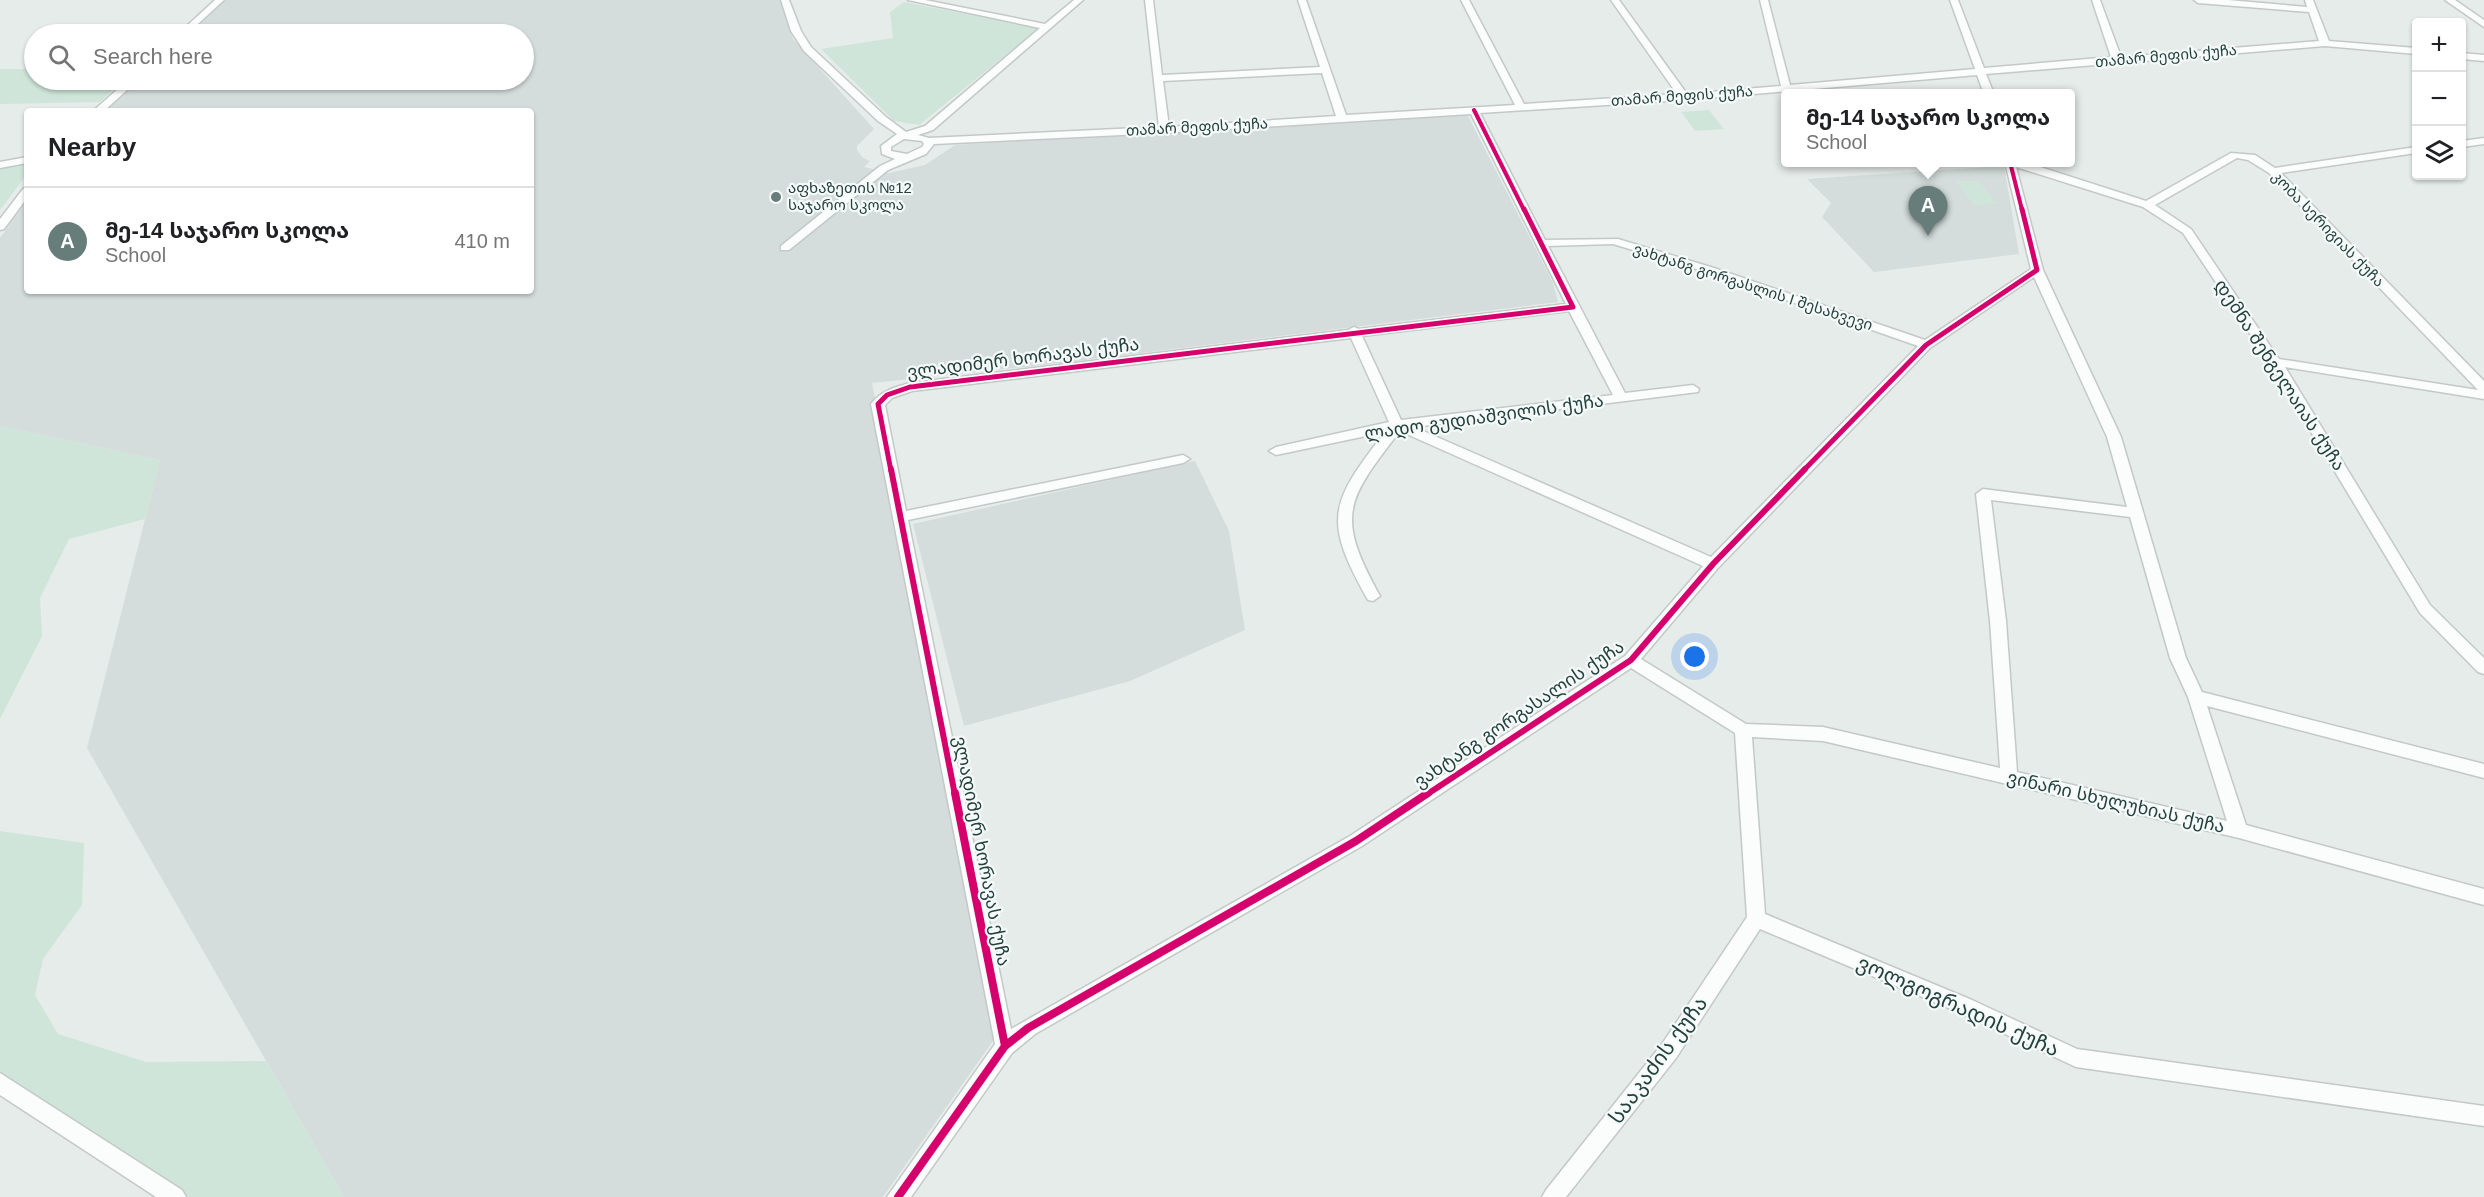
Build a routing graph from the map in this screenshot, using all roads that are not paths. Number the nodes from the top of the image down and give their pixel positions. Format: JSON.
{"nodes":[{"id":1,"x":220,"y":0,"type":"edge"},
{"id":2,"x":785,"y":0,"type":"edge"},
{"id":3,"x":912,"y":0,"type":"edge"},
{"id":4,"x":1079,"y":0,"type":"edge"},
{"id":5,"x":1149,"y":0,"type":"edge"},
{"id":6,"x":1302,"y":0,"type":"edge"},
{"id":7,"x":1465,"y":0,"type":"edge"},
{"id":8,"x":1615,"y":0,"type":"edge"},
{"id":9,"x":1764,"y":0,"type":"edge"},
{"id":10,"x":1954,"y":0,"type":"edge"},
{"id":11,"x":2096,"y":0,"type":"edge"},
{"id":12,"x":2199,"y":0,"type":"edge"},
{"id":13,"x":2308,"y":0,"type":"edge"},
{"id":14,"x":2449,"y":0,"type":"edge"},
{"id":15,"x":2312,"y":10,"type":"junction"},
{"id":16,"x":193,"y":24,"type":"edge"},
{"id":17,"x":2484,"y":24,"type":"edge"},
{"id":18,"x":1047,"y":27,"type":"junction"},
{"id":19,"x":2325,"y":43,"type":"junction"},
{"id":20,"x":2412,"y":51,"type":"edge"},
{"id":21,"x":2466,"y":56,"type":"edge"},
{"id":22,"x":2484,"y":58,"type":"edge"},
{"id":23,"x":2117,"y":60,"type":"junction"},
{"id":24,"x":1326,"y":70,"type":"junction"},
{"id":25,"x":1982,"y":73,"type":"junction"},
{"id":26,"x":1157,"y":78,"type":"junction"},
{"id":27,"x":1786,"y":87,"type":"junction"},
{"id":28,"x":1988,"y":89,"type":"edge"},
{"id":29,"x":122,"y":90,"type":"edge"},
{"id":30,"x":1684,"y":97,"type":"junction"},
{"id":31,"x":1518,"y":102,"type":"junction"},
{"id":32,"x":101,"y":108,"type":"edge"},
{"id":33,"x":1474,"y":110,"type":"junction"},
{"id":34,"x":1342,"y":118,"type":"junction"},
{"id":35,"x":882,"y":119,"type":"junction"},
{"id":36,"x":929,"y":128,"type":"junction"},
{"id":37,"x":1164,"y":130,"type":"junction"},
{"id":38,"x":907,"y":136,"type":"junction"},
{"id":39,"x":926,"y":140,"type":"junction"},
{"id":40,"x":946,"y":141,"type":"junction"},
{"id":41,"x":2484,"y":141,"type":"edge"},
{"id":42,"x":2466,"y":143,"type":"edge"},
{"id":43,"x":887,"y":147,"type":"junction"},
{"id":44,"x":2412,"y":151,"type":"edge"},
{"id":45,"x":924,"y":152,"type":"junction"},
{"id":46,"x":908,"y":157,"type":"junction"},
{"id":47,"x":24,"y":161,"type":"edge"},
{"id":48,"x":0,"y":165,"type":"edge"},
{"id":49,"x":2013,"y":167,"type":"edge"},
{"id":50,"x":2028,"y":167,"type":"edge"},
{"id":51,"x":884,"y":168,"type":"junction"},
{"id":52,"x":2273,"y":171,"type":"junction"},
{"id":53,"x":24,"y":195,"type":"edge"},
{"id":54,"x":2147,"y":205,"type":"junction"},
{"id":55,"x":0,"y":227,"type":"edge"},
{"id":56,"x":1543,"y":243,"type":"junction"},
{"id":57,"x":785,"y":248,"type":"dead end"},
{"id":58,"x":2037,"y":270,"type":"junction"},
{"id":59,"x":1573,"y":307,"type":"junction"},
{"id":60,"x":1354,"y":331,"type":"junction"},
{"id":61,"x":1926,"y":345,"type":"junction"},
{"id":62,"x":2275,"y":362,"type":"junction"},
{"id":63,"x":1693,"y":389,"type":"dead end"},
{"id":64,"x":2484,"y":389,"type":"edge"},
{"id":65,"x":2484,"y":395,"type":"edge"},
{"id":66,"x":1621,"y":398,"type":"junction"},
{"id":67,"x":1397,"y":425,"type":"junction"},
{"id":68,"x":1276,"y":451,"type":"dead end"},
{"id":69,"x":1184,"y":459,"type":"dead end"},
{"id":70,"x":2136,"y":513,"type":"junction"},
{"id":71,"x":900,"y":517,"type":"junction"},
{"id":72,"x":1713,"y":564,"type":"junction"},
{"id":73,"x":1373,"y":596,"type":"dead end"},
{"id":74,"x":1631,"y":660,"type":"junction"},
{"id":75,"x":2484,"y":668,"type":"edge"},
{"id":76,"x":2196,"y":697,"type":"junction"},
{"id":77,"x":1743,"y":730,"type":"junction"},
{"id":78,"x":2484,"y":771,"type":"edge"},
{"id":79,"x":2008,"y":777,"type":"junction"},
{"id":80,"x":2240,"y":831,"type":"junction"},
{"id":81,"x":2484,"y":897,"type":"edge"},
{"id":82,"x":1756,"y":919,"type":"junction"},
{"id":83,"x":1005,"y":1046,"type":"junction"},
{"id":84,"x":0,"y":1083,"type":"edge"},
{"id":85,"x":2484,"y":1116,"type":"edge"},
{"id":86,"x":175,"y":1197,"type":"edge"},
{"id":87,"x":898,"y":1197,"type":"edge"},
{"id":88,"x":1553,"y":1197,"type":"edge"}],
"edges":[{"from":1,"to":16,"type":"street"},
{"from":2,"to":35,"type":"street"},
{"from":3,"to":18,"type":"street"},
{"from":4,"to":18,"type":"street"},
{"from":5,"to":26,"type":"street"},
{"from":6,"to":24,"type":"street"},
{"from":7,"to":31,"type":"street"},
{"from":8,"to":30,"type":"street"},
{"from":9,"to":27,"type":"street"},
{"from":10,"to":25,"type":"street"},
{"from":11,"to":23,"type":"street"},
{"from":12,"to":15,"type":"street"},
{"from":13,"to":15,"type":"street"},
{"from":14,"to":17,"type":"street"},
{"from":15,"to":19,"type":"street"},
{"from":18,"to":36,"type":"street"},
{"from":19,"to":20,"type":"street","name":"თამარ მეფის ქუჩა"},
{"from":19,"to":23,"type":"street","name":"თამარ მეფის ქუჩა"},
{"from":21,"to":22,"type":"street"},
{"from":23,"to":25,"type":"street","name":"თამარ მეფის ქუჩა"},
{"from":24,"to":26,"type":"street"},
{"from":24,"to":34,"type":"street"},
{"from":25,"to":27,"type":"street","name":"თამარ მეფის ქუჩა"},
{"from":25,"to":28,"type":"street"},
{"from":26,"to":37,"type":"street"},
{"from":27,"to":30,"type":"street","name":"თამარ მეფის ქუჩა"},
{"from":29,"to":32,"type":"street"},
{"from":30,"to":31,"type":"street","name":"თამარ მეფის ქუჩა"},
{"from":31,"to":33,"type":"street","name":"თამარ მეფის ქუჩა"},
{"from":33,"to":34,"type":"street","name":"თამარ მეფის ქუჩა"},
{"from":33,"to":56,"type":"street"},
{"from":34,"to":37,"type":"street","name":"თამარ მეფის ქუჩა"},
{"from":35,"to":38,"type":"street"},
{"from":35,"to":43,"type":"street"},
{"from":36,"to":38,"type":"street"},
{"from":36,"to":39,"type":"street"},
{"from":37,"to":40,"type":"street","name":"თამარ მეფის ქუჩა"},
{"from":38,"to":39,"type":"street","name":"თამარ მეფის ქუჩა"},
{"from":38,"to":43,"type":"street"},
{"from":39,"to":40,"type":"street","name":"თამარ მეფის ქუჩა"},
{"from":39,"to":45,"type":"street"},
{"from":40,"to":45,"type":"street"},
{"from":41,"to":42,"type":"street"},
{"from":43,"to":46,"type":"street"},
{"from":43,"to":51,"type":"street"},
{"from":44,"to":52,"type":"street"},
{"from":45,"to":46,"type":"street"},
{"from":46,"to":51,"type":"street"},
{"from":47,"to":48,"type":"street"},
{"from":49,"to":58,"type":"street"},
{"from":50,"to":54,"type":"street","name":"დემნა შენგელაიას ქუჩა"},
{"from":51,"to":57,"type":"street"},
{"from":52,"to":54,"type":"street","name":"კობა სერიგიას ქუჩა"},
{"from":52,"to":64,"type":"street","name":"კობა სერიგიას ქუჩა"},
{"from":53,"to":55,"type":"street"},
{"from":54,"to":62,"type":"street","name":"დემნა შენგელაიას ქუჩა"},
{"from":56,"to":59,"type":"street"},
{"from":56,"to":61,"type":"street","name":"ვახტანგ გორგასლის I შესახვევი"},
{"from":58,"to":61,"type":"street","name":"ვახტანგ გორგასალის ქუჩა"},
{"from":58,"to":70,"type":"street"},
{"from":59,"to":60,"type":"street","name":"ვლადიმერ ხორავას ქუჩა"},
{"from":59,"to":66,"type":"street"},
{"from":60,"to":67,"type":"street"},
{"from":60,"to":71,"type":"street","name":"ვლადიმერ ხორავას ქუჩა"},
{"from":61,"to":72,"type":"street","name":"ვახტანგ გორგასალის ქუჩა"},
{"from":62,"to":65,"type":"street"},
{"from":62,"to":75,"type":"street","name":"დემნა შენგელაიას ქუჩა"},
{"from":63,"to":66,"type":"street","name":"ლადო გუდიაშვილის ქუჩა"},
{"from":66,"to":67,"type":"street","name":"ლადო გუდიაშვილის ქუჩა"},
{"from":67,"to":68,"type":"street","name":"ლადო გუდიაშვილის ქუჩა"},
{"from":67,"to":72,"type":"street"},
{"from":67,"to":73,"type":"street"},
{"from":69,"to":71,"type":"street"},
{"from":70,"to":76,"type":"street"},
{"from":70,"to":79,"type":"street"},
{"from":71,"to":83,"type":"street","name":"ვლადიმერ ხორავას ქუჩა"},
{"from":72,"to":74,"type":"street","name":"ვახტანგ გორგასალის ქუჩა"},
{"from":74,"to":77,"type":"street"},
{"from":74,"to":83,"type":"street","name":"ვახტანგ გორგასალის ქუჩა"},
{"from":76,"to":78,"type":"street"},
{"from":76,"to":80,"type":"street"},
{"from":77,"to":79,"type":"street","name":"ვინარი სხულუხიას ქუჩა"},
{"from":77,"to":82,"type":"street"},
{"from":79,"to":80,"type":"street","name":"ვინარი სხულუხიას ქუჩა"},
{"from":80,"to":81,"type":"street","name":"ვინარი სხულუხიას ქუჩა"},
{"from":82,"to":85,"type":"street","name":"ვოლგოგრადის ქუჩა"},
{"from":82,"to":88,"type":"street","name":"სააკაძის ქუჩა"},
{"from":83,"to":87,"type":"street","name":"ვახტანგ გორგასალის ქუჩა"},
{"from":84,"to":86,"type":"street"}]}
